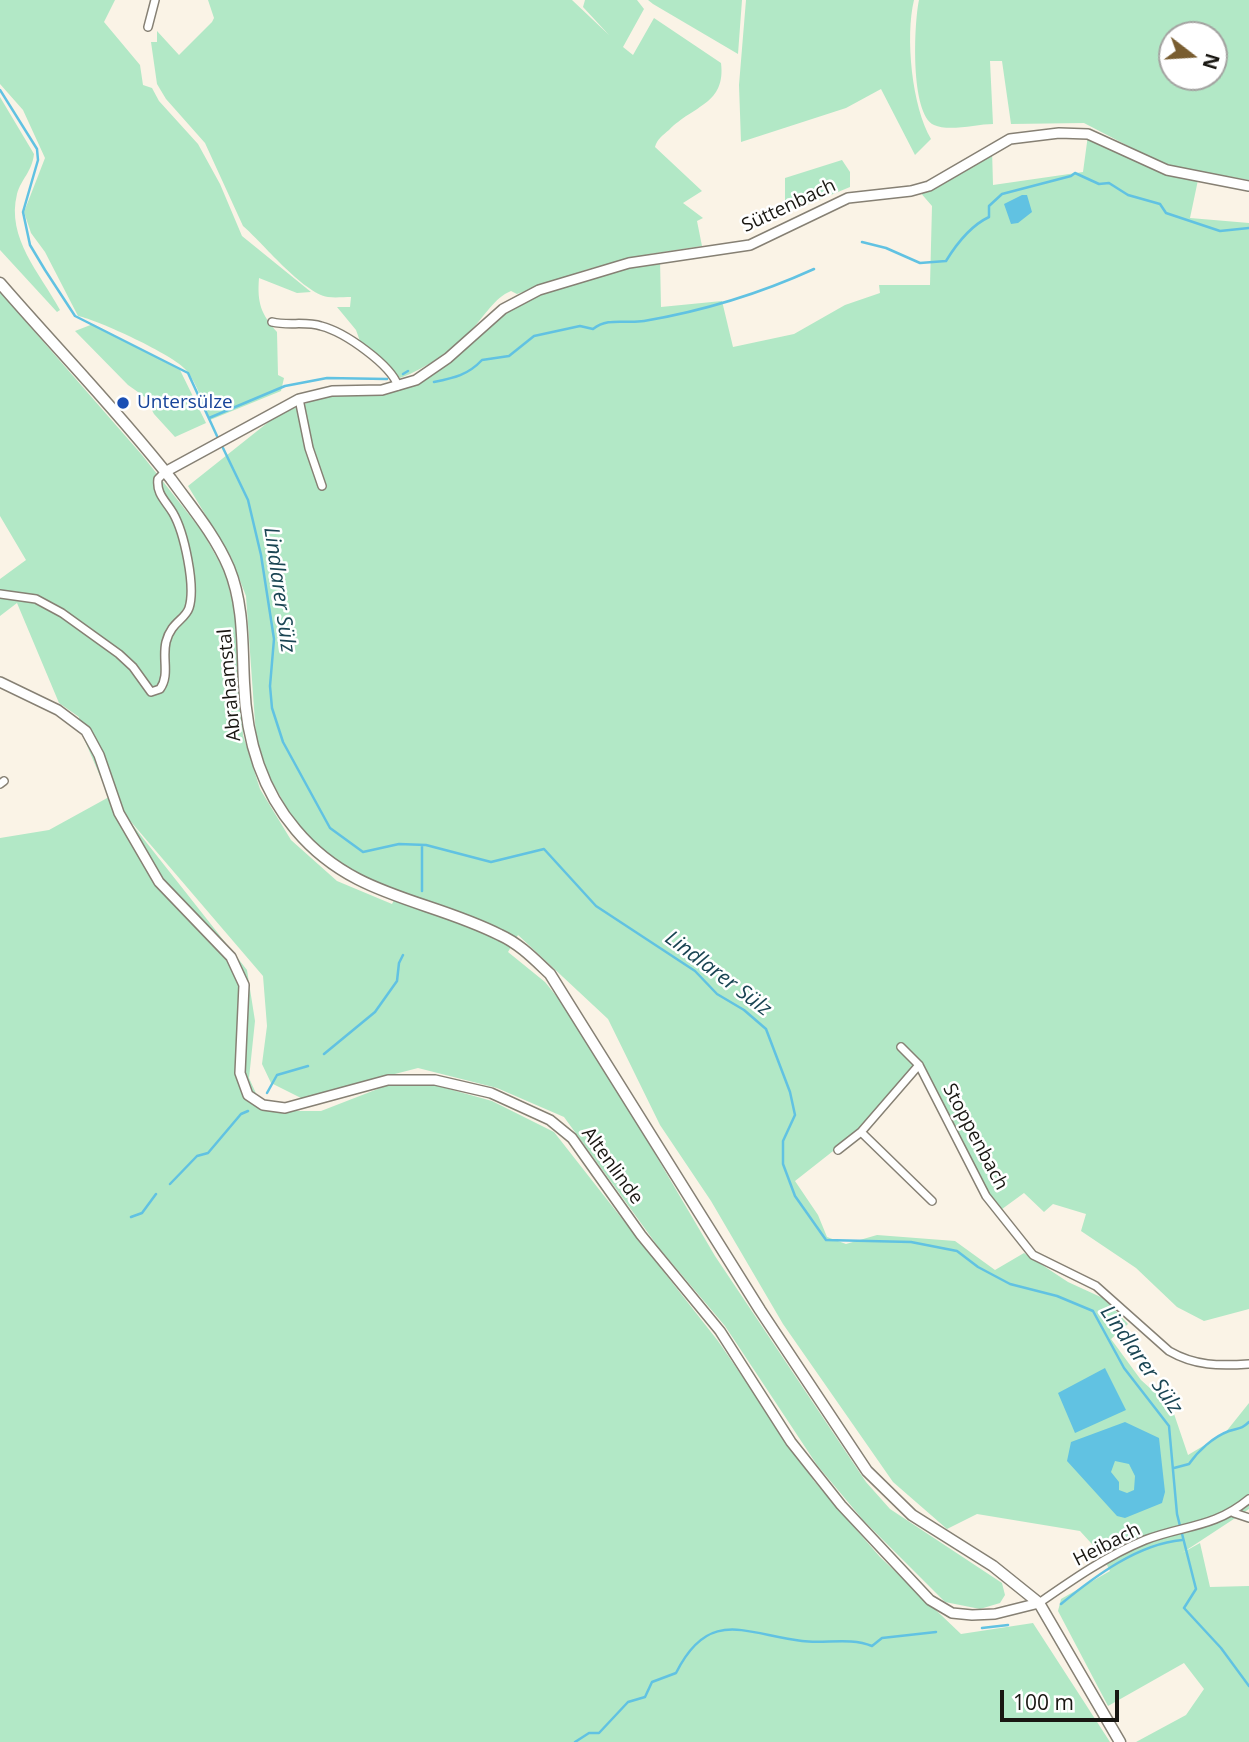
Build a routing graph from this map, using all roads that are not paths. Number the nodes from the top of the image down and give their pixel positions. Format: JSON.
{"nodes":[{"id":1,"x":155,"y":0,"type":"edge"},
{"id":2,"x":148,"y":27,"type":"dead end"},
{"id":3,"x":1249,"y":186,"type":"edge"},
{"id":4,"x":0,"y":283,"type":"edge"},
{"id":5,"x":272,"y":322,"type":"dead end"},
{"id":6,"x":398,"y":386,"type":"junction"},
{"id":7,"x":299,"y":398,"type":"junction"},
{"id":8,"x":165,"y":472,"type":"junction"},
{"id":9,"x":322,"y":486,"type":"dead end"},
{"id":10,"x":0,"y":594,"type":"edge"},
{"id":11,"x":0,"y":682,"type":"edge"},
{"id":12,"x":901,"y":1046,"type":"dead end"},
{"id":13,"x":919,"y":1065,"type":"junction"},
{"id":14,"x":861,"y":1132,"type":"junction"},
{"id":15,"x":838,"y":1150,"type":"dead end"},
{"id":16,"x":932,"y":1201,"type":"dead end"},
{"id":17,"x":1249,"y":1364,"type":"edge"},
{"id":18,"x":1249,"y":1499,"type":"edge"},
{"id":19,"x":1234,"y":1513,"type":"junction"},
{"id":20,"x":1249,"y":1518,"type":"edge"},
{"id":21,"x":1039,"y":1603,"type":"junction"},
{"id":22,"x":1120,"y":1742,"type":"edge"}],
"edges":[{"from":1,"to":2,"type":"street"},
{"from":3,"to":6,"type":"street","name":"Süttenbach"},
{"from":4,"to":8,"type":"main road","name":"Abrahamstal"},
{"from":5,"to":6,"type":"street"},
{"from":6,"to":7,"type":"street","name":"Süttenbach"},
{"from":7,"to":8,"type":"street","name":"Süttenbach"},
{"from":7,"to":9,"type":"street"},
{"from":8,"to":10,"type":"street"},
{"from":8,"to":21,"type":"main road","name":"Abrahamstal"},
{"from":11,"to":21,"type":"street","name":"Altenlinde"},
{"from":12,"to":13,"type":"street","name":"Stoppenbach"},
{"from":13,"to":14,"type":"street"},
{"from":13,"to":17,"type":"street","name":"Stoppenbach"},
{"from":14,"to":15,"type":"street"},
{"from":14,"to":16,"type":"street"},
{"from":18,"to":19,"type":"street","name":"Heibach"},
{"from":19,"to":20,"type":"street"},
{"from":19,"to":21,"type":"street","name":"Heibach"},
{"from":21,"to":22,"type":"main road","name":"Abrahamstal"}]}
